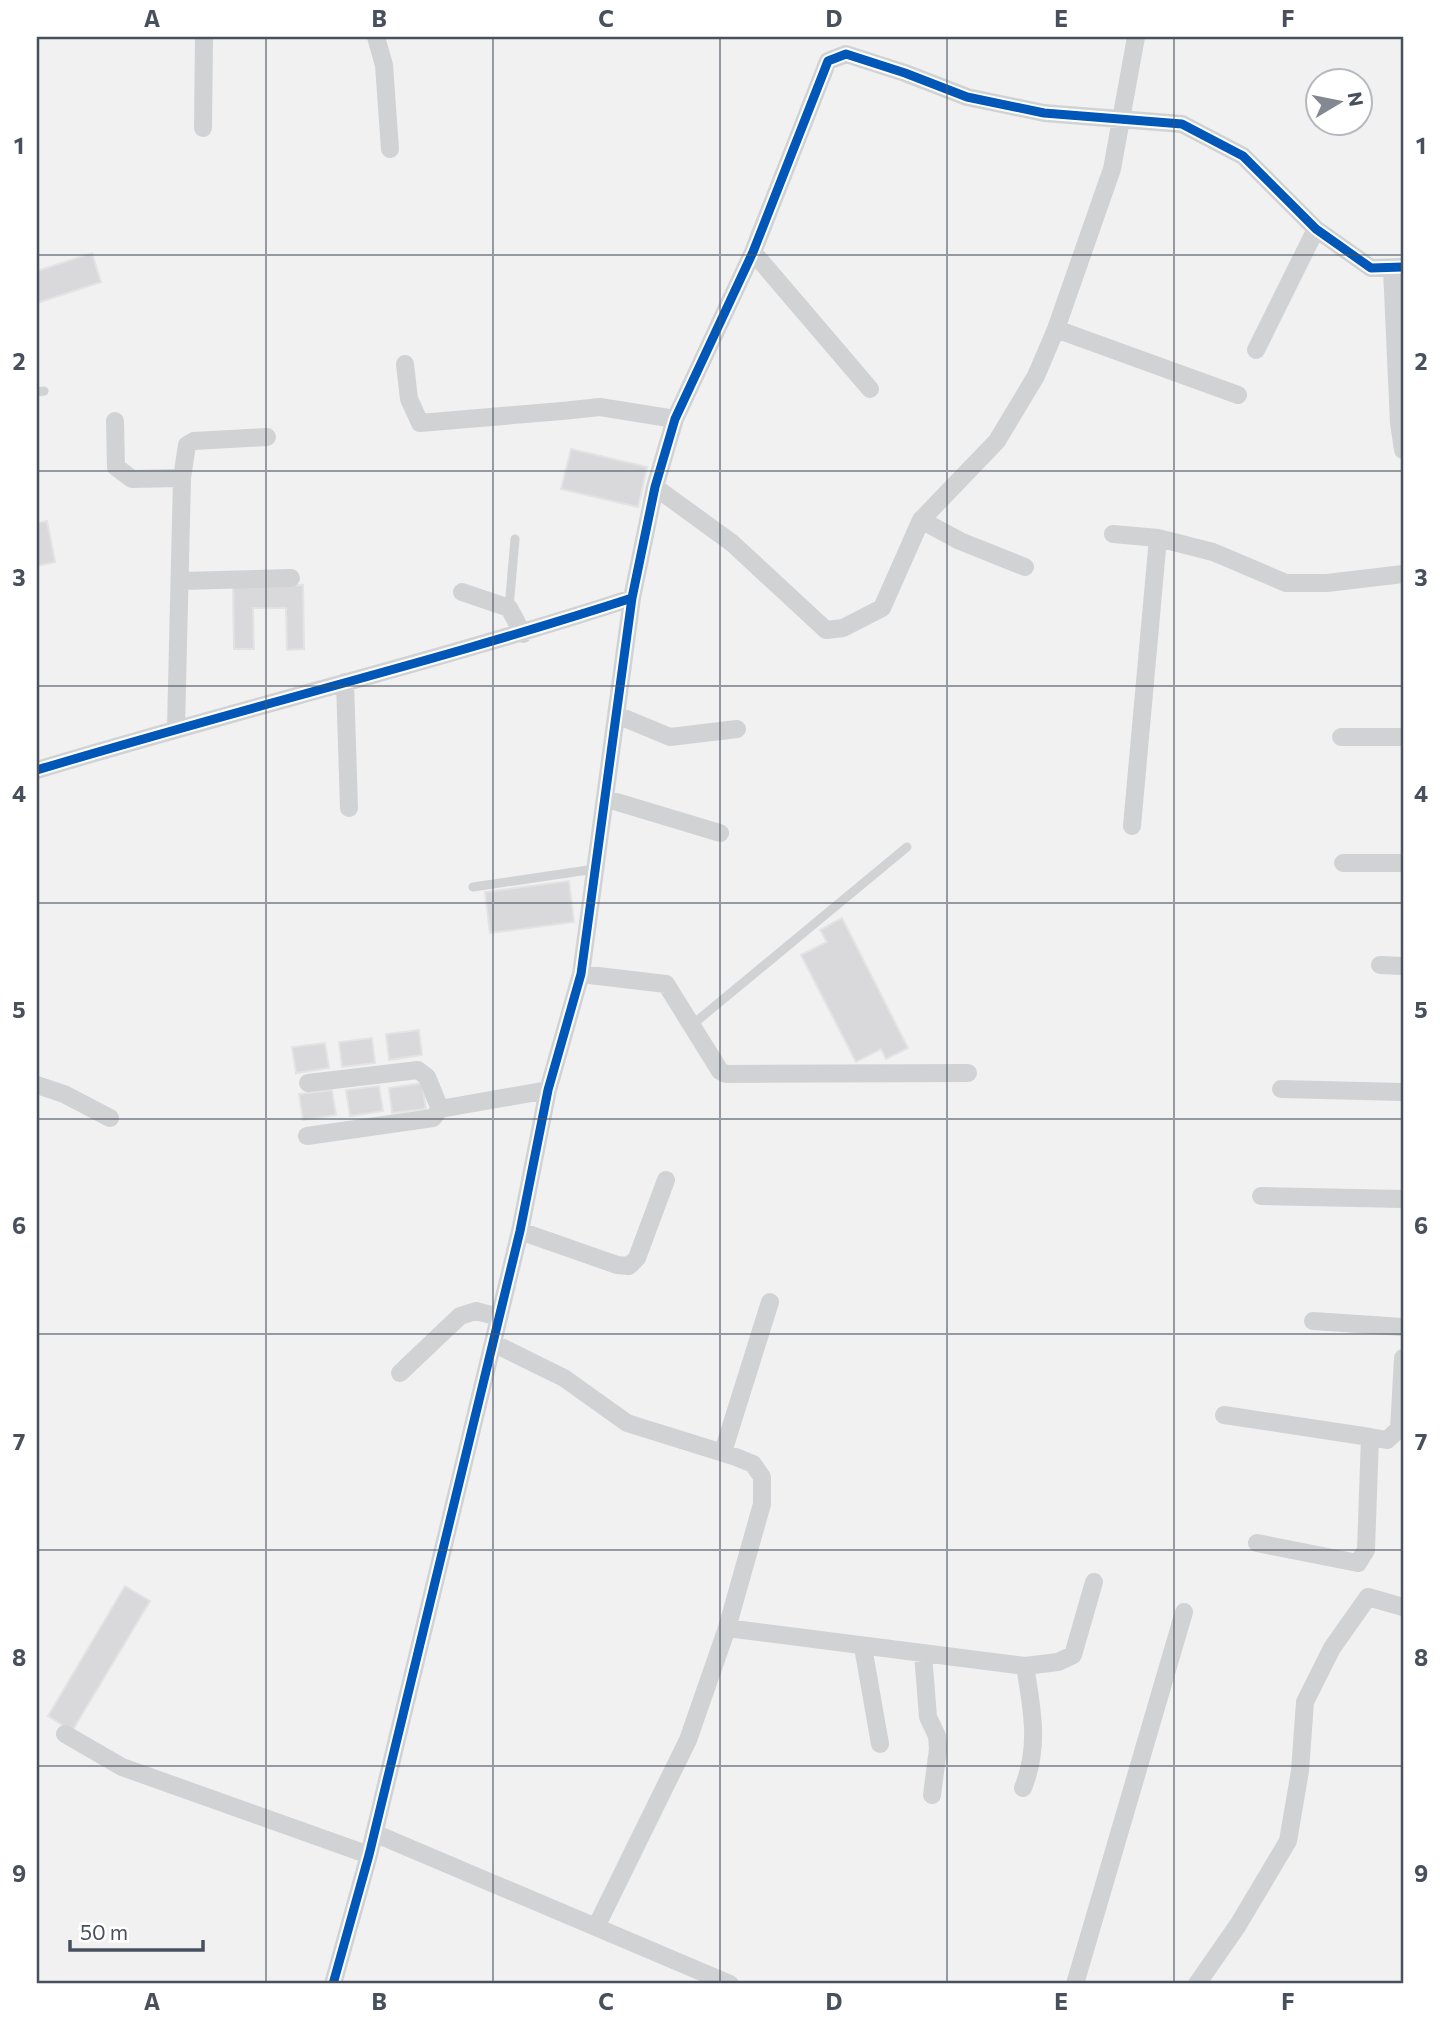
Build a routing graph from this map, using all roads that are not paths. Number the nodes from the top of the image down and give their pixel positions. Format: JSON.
{"nodes":[{"id":1,"x":204,"y":37,"type":"edge"},
{"id":2,"x":376,"y":37,"type":"edge"},
{"id":3,"x":1136,"y":37,"type":"edge"},
{"id":4,"x":1122,"y":121,"type":"junction"},
{"id":5,"x":203,"y":128,"type":"dead end"},
{"id":6,"x":390,"y":149,"type":"dead end"},
{"id":7,"x":1316,"y":229,"type":"junction"},
{"id":8,"x":753,"y":252,"type":"junction"},
{"id":9,"x":1398,"y":268,"type":"edge"},
{"id":10,"x":1056,"y":329,"type":"junction"},
{"id":11,"x":1256,"y":350,"type":"dead end"},
{"id":12,"x":405,"y":365,"type":"dead end"},
{"id":13,"x":870,"y":388,"type":"dead end"},
{"id":14,"x":1238,"y":395,"type":"dead end"},
{"id":15,"x":675,"y":419,"type":"junction"},
{"id":16,"x":115,"y":421,"type":"dead end"},
{"id":17,"x":267,"y":436,"type":"dead end"},
{"id":18,"x":1403,"y":450,"type":"edge"},
{"id":19,"x":182,"y":478,"type":"junction"},
{"id":20,"x":655,"y":487,"type":"junction"},
{"id":21,"x":922,"y":520,"type":"junction"},
{"id":22,"x":1113,"y":534,"type":"dead end"},
{"id":23,"x":1158,"y":538,"type":"junction"},
{"id":24,"x":515,"y":539,"type":"dead end"},
{"id":25,"x":1025,"y":567,"type":"dead end"},
{"id":26,"x":1403,"y":574,"type":"edge"},
{"id":27,"x":291,"y":578,"type":"dead end"},
{"id":28,"x":181,"y":581,"type":"junction"},
{"id":29,"x":462,"y":592,"type":"dead end"},
{"id":30,"x":632,"y":598,"type":"junction"},
{"id":31,"x":509,"y":608,"type":"junction"},
{"id":32,"x":523,"y":634,"type":"junction"},
{"id":33,"x":345,"y":682,"type":"junction"},
{"id":34,"x":617,"y":715,"type":"junction"},
{"id":35,"x":176,"y":728,"type":"junction"},
{"id":36,"x":737,"y":729,"type":"dead end"},
{"id":37,"x":1341,"y":737,"type":"dead end"},
{"id":38,"x":1403,"y":737,"type":"edge"},
{"id":39,"x":37,"y":770,"type":"edge"},
{"id":40,"x":607,"y":799,"type":"junction"},
{"id":41,"x":349,"y":808,"type":"dead end"},
{"id":42,"x":1132,"y":826,"type":"dead end"},
{"id":43,"x":720,"y":833,"type":"dead end"},
{"id":44,"x":906,"y":847,"type":"dead end"},
{"id":45,"x":1343,"y":863,"type":"dead end"},
{"id":46,"x":1403,"y":863,"type":"edge"},
{"id":47,"x":597,"y":868,"type":"junction"},
{"id":48,"x":472,"y":887,"type":"dead end"},
{"id":49,"x":1380,"y":965,"type":"dead end"},
{"id":50,"x":1403,"y":966,"type":"edge"},
{"id":51,"x":581,"y":974,"type":"junction"},
{"id":52,"x":692,"y":1024,"type":"junction"},
{"id":53,"x":968,"y":1073,"type":"dead end"},
{"id":54,"x":309,"y":1083,"type":"dead end"},
{"id":55,"x":37,"y":1086,"type":"edge"},
{"id":56,"x":1281,"y":1089,"type":"dead end"},
{"id":57,"x":548,"y":1090,"type":"junction"},
{"id":58,"x":1403,"y":1092,"type":"edge"},
{"id":59,"x":440,"y":1109,"type":"junction"},
{"id":60,"x":110,"y":1118,"type":"dead end"},
{"id":61,"x":307,"y":1136,"type":"dead end"},
{"id":62,"x":666,"y":1180,"type":"dead end"},
{"id":63,"x":1261,"y":1196,"type":"dead end"},
{"id":64,"x":1403,"y":1199,"type":"edge"},
{"id":65,"x":520,"y":1231,"type":"junction"},
{"id":66,"x":771,"y":1303,"type":"dead end"},
{"id":67,"x":499,"y":1317,"type":"junction"},
{"id":68,"x":1313,"y":1321,"type":"dead end"},
{"id":69,"x":1403,"y":1327,"type":"edge"},
{"id":70,"x":493,"y":1343,"type":"junction"},
{"id":71,"x":1403,"y":1358,"type":"edge"},
{"id":72,"x":400,"y":1373,"type":"dead end"},
{"id":73,"x":1224,"y":1415,"type":"dead end"},
{"id":74,"x":1370,"y":1437,"type":"junction"},
{"id":75,"x":723,"y":1452,"type":"junction"},
{"id":76,"x":1257,"y":1543,"type":"dead end"},
{"id":77,"x":1094,"y":1582,"type":"dead end"},
{"id":78,"x":1403,"y":1606,"type":"edge"},
{"id":79,"x":1184,"y":1612,"type":"dead end"},
{"id":80,"x":727,"y":1628,"type":"junction"},
{"id":81,"x":863,"y":1647,"type":"junction"},
{"id":82,"x":923,"y":1654,"type":"junction"},
{"id":83,"x":1025,"y":1666,"type":"junction"},
{"id":84,"x":65,"y":1734,"type":"dead end"},
{"id":85,"x":880,"y":1744,"type":"dead end"},
{"id":86,"x":1023,"y":1788,"type":"dead end"},
{"id":87,"x":932,"y":1795,"type":"dead end"},
{"id":88,"x":374,"y":1833,"type":"junction"},
{"id":89,"x":369,"y":1855,"type":"junction"},
{"id":90,"x":596,"y":1927,"type":"junction"},
{"id":91,"x":334,"y":1984,"type":"edge"},
{"id":92,"x":730,"y":1984,"type":"edge"},
{"id":93,"x":1075,"y":1984,"type":"edge"},
{"id":94,"x":1197,"y":1984,"type":"edge"}],
"edges":[{"from":1,"to":5,"type":"street"},
{"from":2,"to":6,"type":"street"},
{"from":3,"to":4,"type":"street"},
{"from":4,"to":7,"type":"street"},
{"from":4,"to":8,"type":"street"},
{"from":4,"to":10,"type":"street"},
{"from":7,"to":9,"type":"street"},
{"from":7,"to":11,"type":"street"},
{"from":8,"to":13,"type":"street"},
{"from":8,"to":15,"type":"street"},
{"from":9,"to":18,"type":"street"},
{"from":10,"to":14,"type":"street"},
{"from":10,"to":21,"type":"street"},
{"from":12,"to":15,"type":"street"},
{"from":15,"to":20,"type":"street"},
{"from":16,"to":19,"type":"street"},
{"from":17,"to":19,"type":"street"},
{"from":19,"to":28,"type":"street"},
{"from":20,"to":21,"type":"street"},
{"from":20,"to":30,"type":"street"},
{"from":21,"to":25,"type":"street"},
{"from":22,"to":23,"type":"street"},
{"from":23,"to":26,"type":"street"},
{"from":23,"to":42,"type":"street"},
{"from":24,"to":31,"type":"lane"},
{"from":27,"to":28,"type":"street"},
{"from":28,"to":35,"type":"street"},
{"from":29,"to":31,"type":"street"},
{"from":30,"to":32,"type":"street"},
{"from":30,"to":34,"type":"street"},
{"from":31,"to":32,"type":"street"},
{"from":32,"to":33,"type":"street"},
{"from":33,"to":35,"type":"street"},
{"from":33,"to":41,"type":"street"},
{"from":34,"to":36,"type":"street"},
{"from":34,"to":40,"type":"street"},
{"from":35,"to":39,"type":"street"},
{"from":37,"to":38,"type":"street"},
{"from":40,"to":43,"type":"street"},
{"from":40,"to":47,"type":"street"},
{"from":44,"to":52,"type":"lane"},
{"from":45,"to":46,"type":"street"},
{"from":47,"to":48,"type":"lane"},
{"from":47,"to":51,"type":"street"},
{"from":49,"to":50,"type":"street"},
{"from":51,"to":52,"type":"street"},
{"from":51,"to":57,"type":"street"},
{"from":52,"to":53,"type":"street"},
{"from":54,"to":59,"type":"street"},
{"from":55,"to":60,"type":"street"},
{"from":56,"to":58,"type":"street"},
{"from":57,"to":59,"type":"street"},
{"from":57,"to":65,"type":"street"},
{"from":59,"to":61,"type":"street"},
{"from":62,"to":65,"type":"street"},
{"from":63,"to":64,"type":"street"},
{"from":65,"to":67,"type":"street"},
{"from":66,"to":75,"type":"street"},
{"from":67,"to":70,"type":"street"},
{"from":67,"to":72,"type":"street"},
{"from":68,"to":69,"type":"street"},
{"from":70,"to":75,"type":"street"},
{"from":70,"to":88,"type":"street"},
{"from":71,"to":74,"type":"street"},
{"from":73,"to":74,"type":"street"},
{"from":74,"to":76,"type":"street"},
{"from":75,"to":80,"type":"street"},
{"from":77,"to":83,"type":"street"},
{"from":78,"to":94,"type":"street"},
{"from":79,"to":93,"type":"street"},
{"from":80,"to":81,"type":"street"},
{"from":80,"to":90,"type":"street"},
{"from":81,"to":82,"type":"street"},
{"from":81,"to":85,"type":"street"},
{"from":82,"to":83,"type":"street"},
{"from":82,"to":87,"type":"street"},
{"from":83,"to":86,"type":"street"},
{"from":84,"to":89,"type":"street"},
{"from":88,"to":89,"type":"street"},
{"from":88,"to":90,"type":"street"},
{"from":89,"to":91,"type":"street"},
{"from":90,"to":92,"type":"street"}]}
